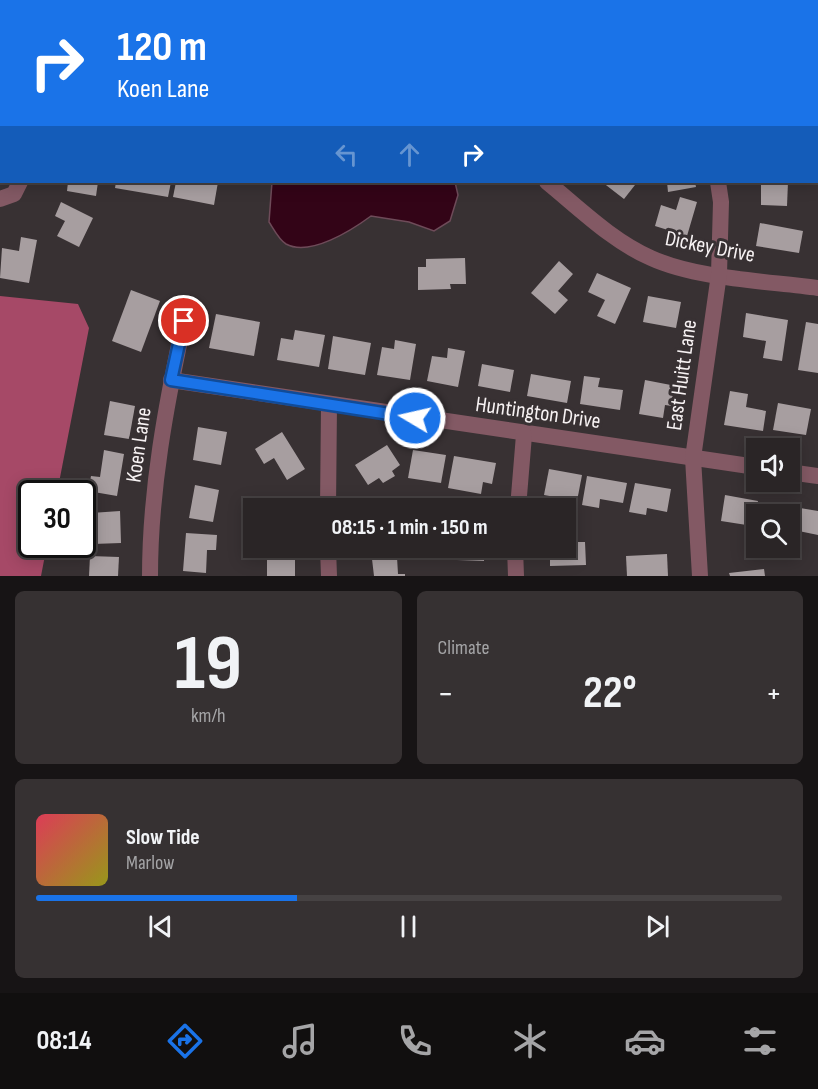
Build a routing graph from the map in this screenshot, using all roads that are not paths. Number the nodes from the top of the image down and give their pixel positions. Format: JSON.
{"nodes":[{"id":1,"x":549,"y":183,"type":"edge"},
{"id":2,"x":718,"y":183,"type":"edge"},
{"id":3,"x":719,"y":274,"type":"junction"},
{"id":4,"x":818,"y":288,"type":"edge"},
{"id":5,"x":184,"y":321,"type":"dead end"},
{"id":6,"x":171,"y":380,"type":"junction"},
{"id":7,"x":329,"y":405,"type":"junction"},
{"id":8,"x":524,"y":435,"type":"junction"},
{"id":9,"x":693,"y":458,"type":"junction"},
{"id":10,"x":746,"y":466,"type":"edge"},
{"id":11,"x":800,"y":474,"type":"edge"},
{"id":12,"x":818,"y":476,"type":"edge"},
{"id":13,"x":328,"y":498,"type":"edge"},
{"id":14,"x":519,"y":498,"type":"edge"},
{"id":15,"x":328,"y":558,"type":"edge"},
{"id":16,"x":515,"y":558,"type":"edge"},
{"id":17,"x":150,"y":576,"type":"edge"},
{"id":18,"x":329,"y":576,"type":"edge"},
{"id":19,"x":516,"y":576,"type":"edge"},
{"id":20,"x":700,"y":576,"type":"edge"}],
"edges":[{"from":1,"to":3,"type":"street","name":"Dickey Drive"},
{"from":2,"to":3,"type":"street","name":"East Huitt Lane"},
{"from":3,"to":4,"type":"street","name":"Dickey Drive"},
{"from":3,"to":9,"type":"street","name":"East Huitt Lane"},
{"from":5,"to":6,"type":"street","name":"Koen Lane"},
{"from":6,"to":7,"type":"street","name":"Huntington Drive"},
{"from":6,"to":17,"type":"street","name":"Koen Lane"},
{"from":7,"to":8,"type":"street","name":"Huntington Drive"},
{"from":7,"to":13,"type":"street"},
{"from":8,"to":9,"type":"street","name":"Huntington Drive"},
{"from":8,"to":14,"type":"street"},
{"from":9,"to":10,"type":"street","name":"Huntington Drive"},
{"from":9,"to":20,"type":"street","name":"East Huitt Lane"},
{"from":11,"to":12,"type":"street"},
{"from":15,"to":18,"type":"street"},
{"from":16,"to":19,"type":"street"}]}
